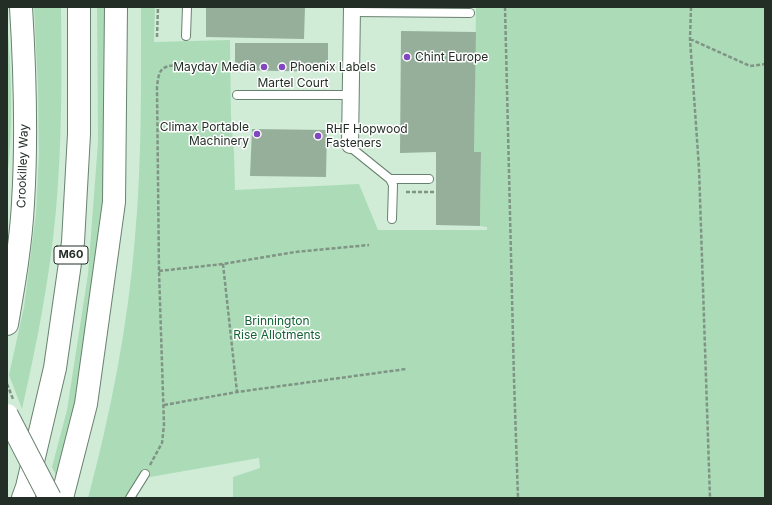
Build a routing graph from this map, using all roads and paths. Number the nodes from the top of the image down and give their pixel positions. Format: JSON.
{"nodes":[{"id":1,"x":21,"y":7,"type":"edge"},
{"id":2,"x":79,"y":7,"type":"edge"},
{"id":3,"x":116,"y":7,"type":"edge"},
{"id":4,"x":158,"y":7,"type":"edge"},
{"id":5,"x":187,"y":7,"type":"edge"},
{"id":6,"x":505,"y":7,"type":"edge"},
{"id":7,"x":690,"y":7,"type":"edge"},
{"id":8,"x":352,"y":10,"type":"edge"},
{"id":9,"x":470,"y":13,"type":"dead end"},
{"id":10,"x":186,"y":36,"type":"dead end"},
{"id":11,"x":157,"y":38,"type":"dead end"},
{"id":12,"x":690,"y":39,"type":"junction"},
{"id":13,"x":765,"y":64,"type":"edge"},
{"id":14,"x":178,"y":65,"type":"dead end"},
{"id":15,"x":237,"y":95,"type":"dead end"},
{"id":16,"x":350,"y":95,"type":"junction"},
{"id":17,"x":350,"y":145,"type":"joint"},
{"id":18,"x":390,"y":178,"type":"junction"},
{"id":19,"x":429,"y":179,"type":"dead end"},
{"id":20,"x":406,"y":192,"type":"dead end"},
{"id":21,"x":434,"y":192,"type":"dead end"},
{"id":22,"x":392,"y":219,"type":"dead end"},
{"id":23,"x":369,"y":245,"type":"dead end"},
{"id":24,"x":223,"y":264,"type":"junction"},
{"id":25,"x":160,"y":271,"type":"junction"},
{"id":26,"x":7,"y":324,"type":"edge"},
{"id":27,"x":406,"y":369,"type":"dead end"},
{"id":28,"x":237,"y":392,"type":"junction"},
{"id":29,"x":164,"y":405,"type":"junction"},
{"id":30,"x":7,"y":415,"type":"edge"},
{"id":31,"x":145,"y":474,"type":"joint"},
{"id":32,"x":23,"y":498,"type":"edge"},
{"id":33,"x":50,"y":498,"type":"edge"},
{"id":34,"x":62,"y":498,"type":"edge"},
{"id":35,"x":130,"y":498,"type":"edge"},
{"id":36,"x":518,"y":498,"type":"edge"},
{"id":37,"x":710,"y":498,"type":"edge"}],
"edges":[{"from":1,"to":26,"type":"main road","name":"Crookilley Way"},
{"from":2,"to":32,"type":"main road","number":"M60"},
{"from":3,"to":34,"type":"main road","number":"M60"},
{"from":4,"to":11,"type":"path"},
{"from":5,"to":10,"type":"lane"},
{"from":6,"to":36,"type":"path"},
{"from":7,"to":12,"type":"path"},
{"from":8,"to":9,"type":"lane"},
{"from":8,"to":16,"type":"street"},
{"from":12,"to":13,"type":"path"},
{"from":12,"to":37,"type":"path"},
{"from":14,"to":25,"type":"path"},
{"from":15,"to":16,"type":"lane","name":"Martel Court"},
{"from":16,"to":17,"type":"street"},
{"from":17,"to":18,"type":"lane"},
{"from":18,"to":19,"type":"lane"},
{"from":18,"to":22,"type":"lane"},
{"from":20,"to":21,"type":"path"},
{"from":23,"to":24,"type":"path"},
{"from":24,"to":25,"type":"path"},
{"from":24,"to":28,"type":"path"},
{"from":25,"to":29,"type":"path"},
{"from":27,"to":28,"type":"path"},
{"from":28,"to":29,"type":"path"},
{"from":29,"to":31,"type":"path"},
{"from":30,"to":33,"type":"main road","bridge":true},
{"from":31,"to":35,"type":"lane"}]}
